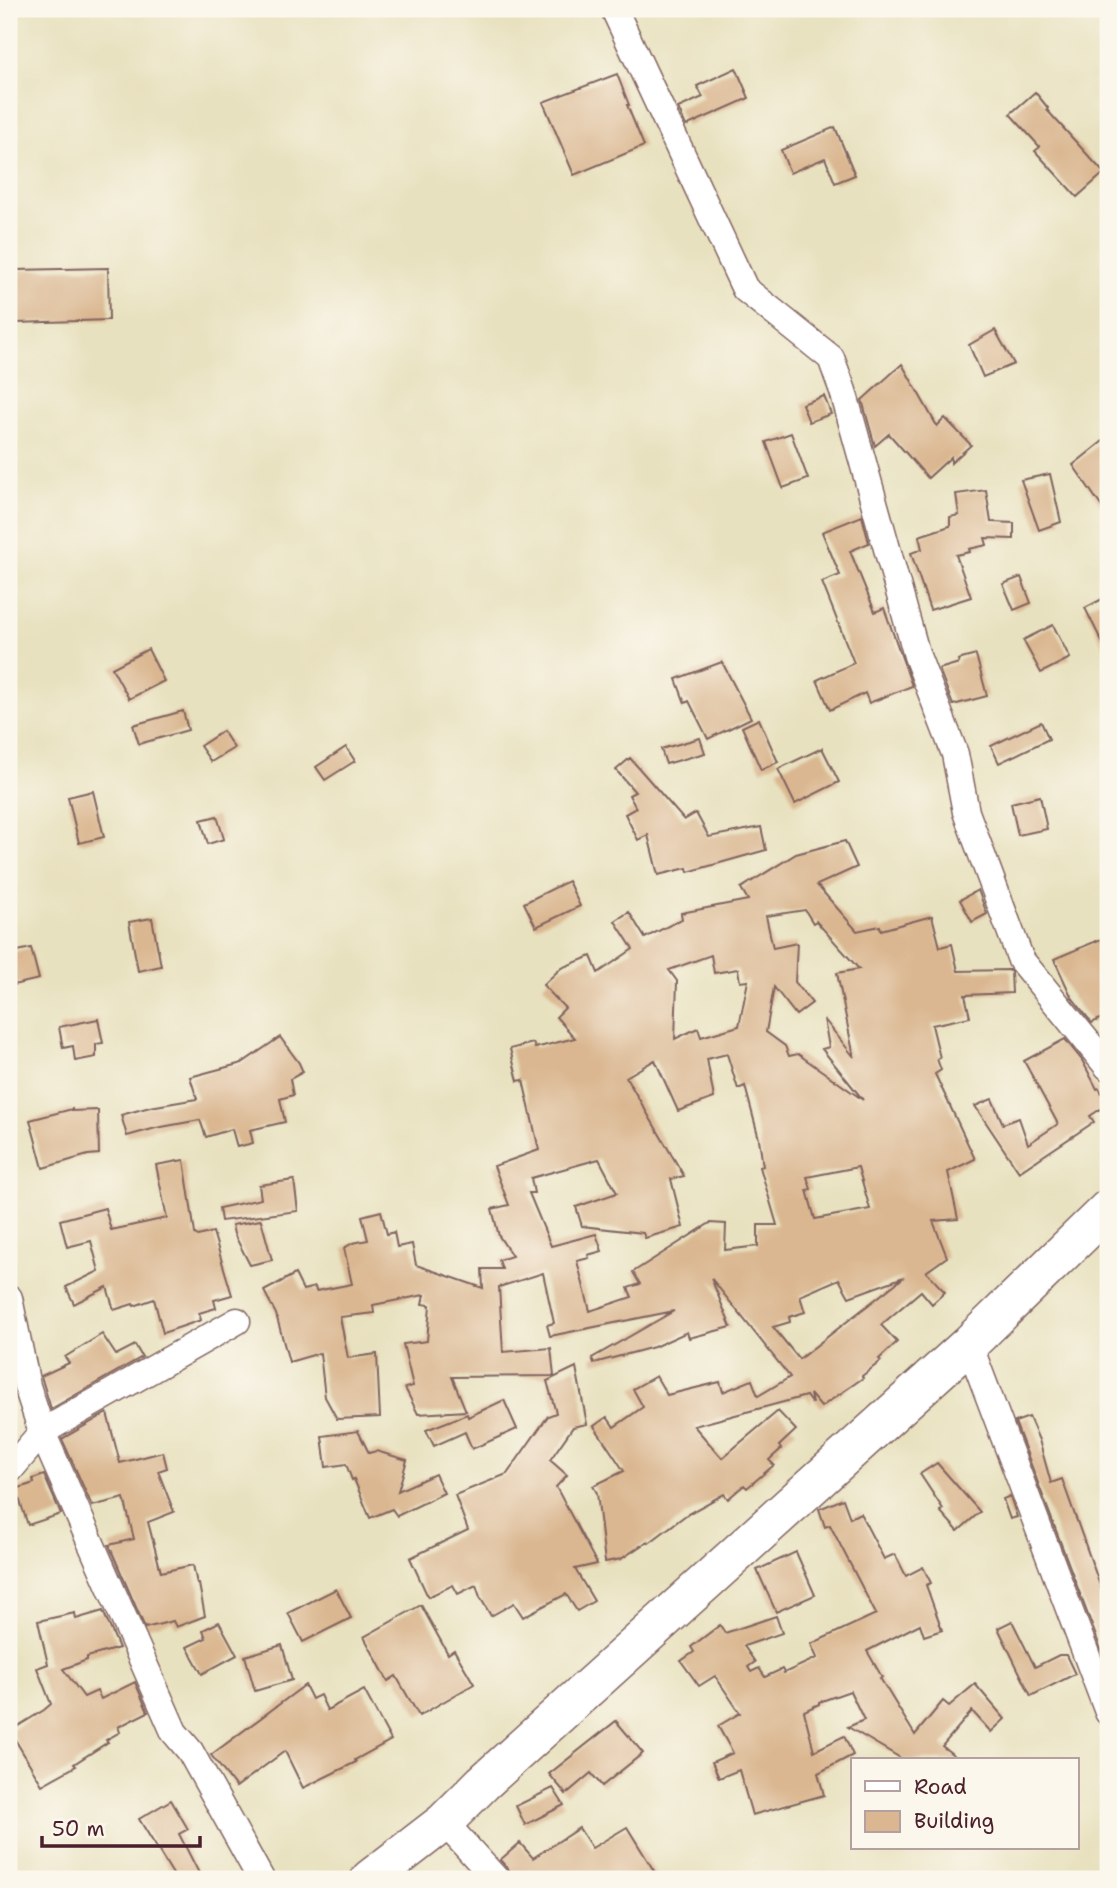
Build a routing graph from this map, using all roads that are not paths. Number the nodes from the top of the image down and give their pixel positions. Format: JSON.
{"nodes":[{"id":1,"x":614,"y":9,"type":"edge"},
{"id":2,"x":1108,"y":1067,"type":"edge"},
{"id":3,"x":1108,"y":1209,"type":"edge"},
{"id":4,"x":9,"y":1298,"type":"edge"},
{"id":5,"x":237,"y":1321,"type":"dead end"},
{"id":6,"x":969,"y":1344,"type":"junction"},
{"id":7,"x":42,"y":1433,"type":"junction"},
{"id":8,"x":9,"y":1471,"type":"edge"},
{"id":9,"x":1108,"y":1712,"type":"edge"},
{"id":10,"x":444,"y":1822,"type":"junction"},
{"id":11,"x":261,"y":1879,"type":"edge"},
{"id":12,"x":370,"y":1879,"type":"edge"},
{"id":13,"x":496,"y":1879,"type":"edge"}],
"edges":[{"from":1,"to":2,"type":"street"},
{"from":3,"to":6,"type":"highway"},
{"from":4,"to":7,"type":"street"},
{"from":5,"to":7,"type":"street"},
{"from":6,"to":9,"type":"street"},
{"from":6,"to":10,"type":"highway"},
{"from":7,"to":8,"type":"street"},
{"from":7,"to":11,"type":"street"},
{"from":10,"to":12,"type":"highway"},
{"from":10,"to":13,"type":"street"}]}
